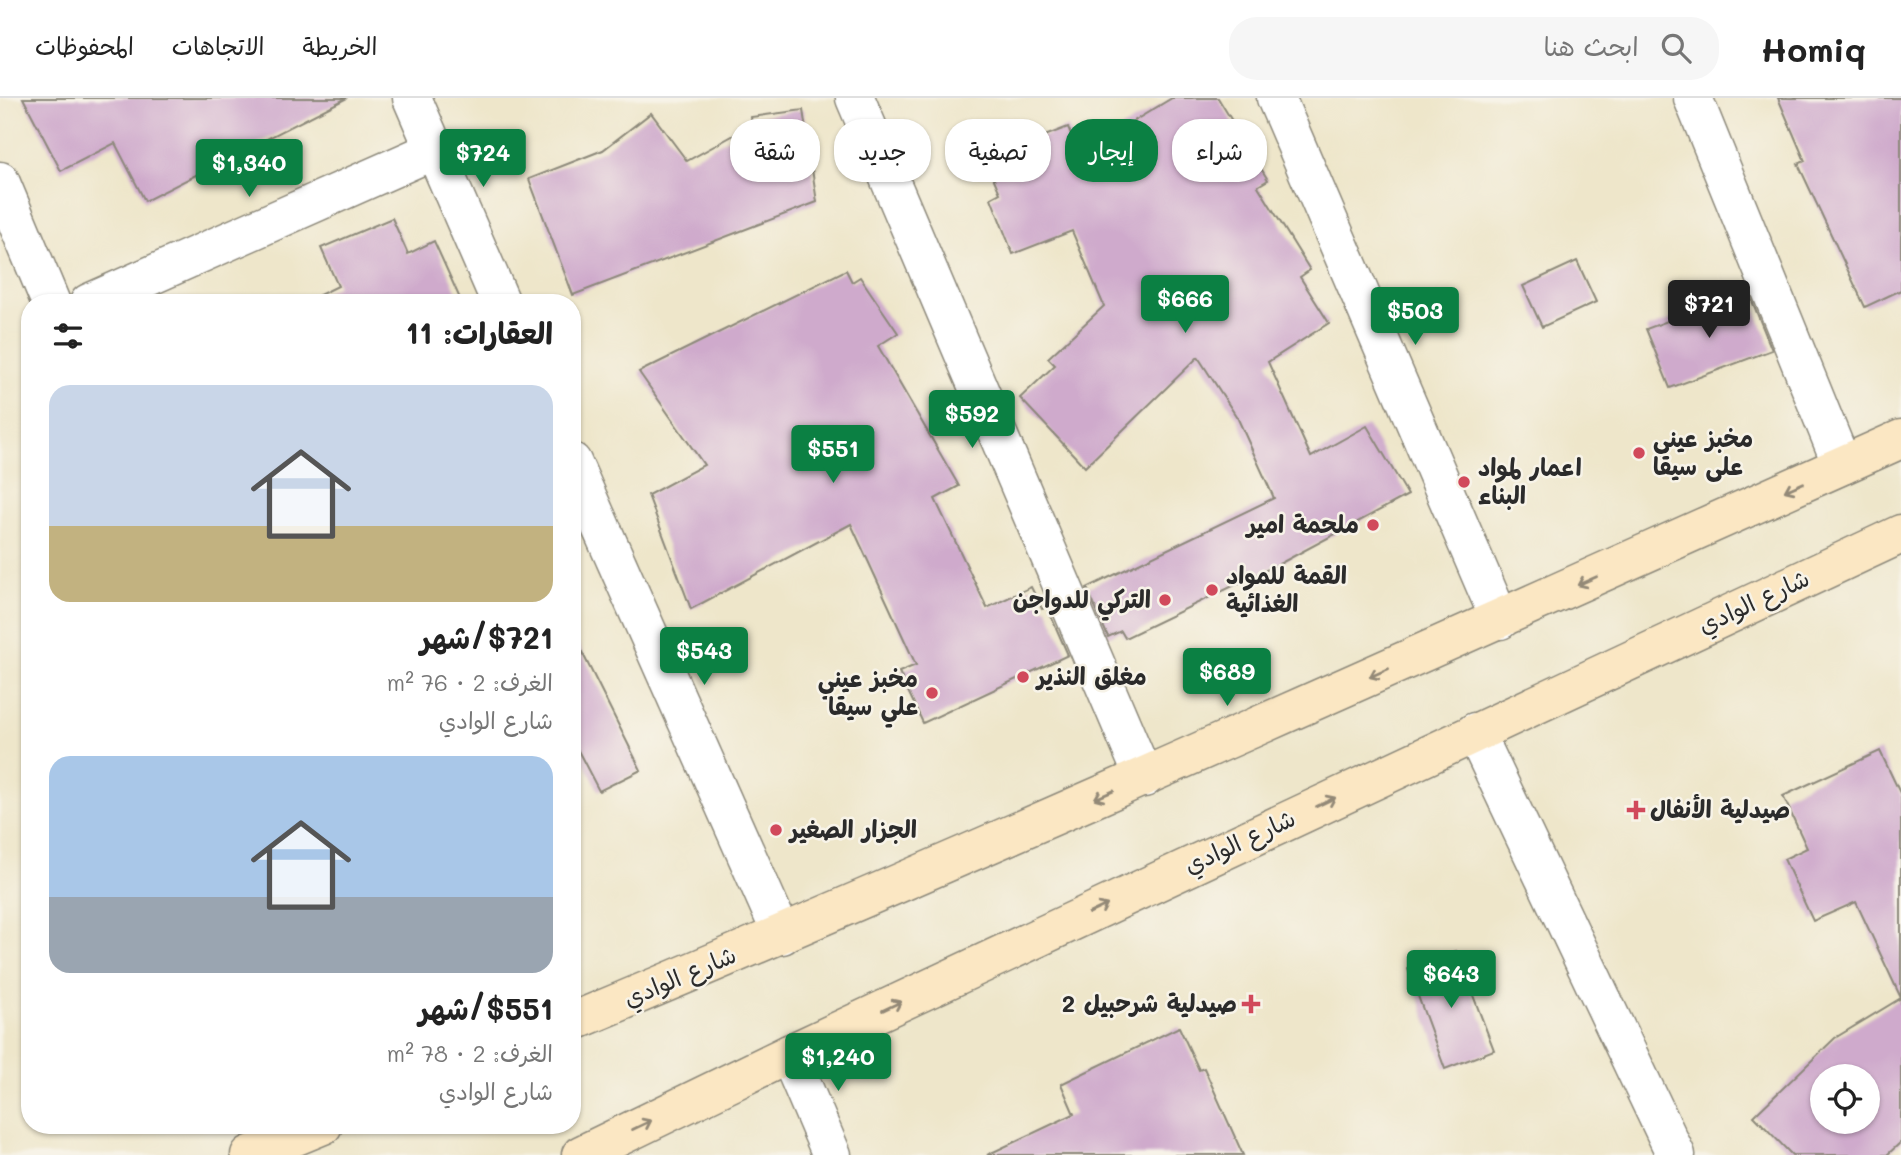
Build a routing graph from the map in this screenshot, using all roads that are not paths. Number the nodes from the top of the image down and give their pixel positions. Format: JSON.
{"nodes":[{"id":1,"x":412,"y":98,"type":"edge"},
{"id":2,"x":855,"y":98,"type":"edge"},
{"id":3,"x":1276,"y":98,"type":"edge"},
{"id":4,"x":1693,"y":98,"type":"edge"},
{"id":5,"x":434,"y":150,"type":"junction"},
{"id":6,"x":0,"y":181,"type":"edge"},
{"id":7,"x":47,"y":294,"type":"edge"},
{"id":8,"x":109,"y":294,"type":"edge"},
{"id":9,"x":497,"y":294,"type":"edge"},
{"id":10,"x":1901,"y":439,"type":"edge"},
{"id":11,"x":1842,"y":465,"type":"junction"},
{"id":12,"x":581,"y":483,"type":"edge"},
{"id":13,"x":1901,"y":534,"type":"edge"},
{"id":14,"x":1500,"y":620,"type":"junction"},
{"id":15,"x":1475,"y":732,"type":"junction"},
{"id":16,"x":1144,"y":778,"type":"junction"},
{"id":17,"x":782,"y":935,"type":"junction"},
{"id":18,"x":581,"y":1018,"type":"edge"},
{"id":19,"x":789,"y":1054,"type":"junction"},
{"id":20,"x":301,"y":1134,"type":"edge"},
{"id":21,"x":250,"y":1155,"type":"edge"},
{"id":22,"x":581,"y":1155,"type":"edge"},
{"id":23,"x":832,"y":1155,"type":"edge"},
{"id":24,"x":1676,"y":1155,"type":"edge"}],
"edges":[{"from":1,"to":5,"type":"street"},
{"from":2,"to":16,"type":"street"},
{"from":3,"to":14,"type":"street"},
{"from":4,"to":11,"type":"street"},
{"from":5,"to":8,"type":"street"},
{"from":5,"to":9,"type":"street"},
{"from":6,"to":7,"type":"street"},
{"from":10,"to":11,"type":"main road","name":"شارع الوادي"},
{"from":11,"to":14,"type":"main road","name":"شارع الوادي","one_way":true},
{"from":12,"to":17,"type":"street"},
{"from":13,"to":15,"type":"main road","name":"شارع الوادي"},
{"from":14,"to":16,"type":"main road","name":"شارع الوادي","one_way":true},
{"from":19,"to":15,"type":"main road","name":"شارع الوادي","one_way":true},
{"from":15,"to":24,"type":"street"},
{"from":16,"to":17,"type":"main road","name":"شارع الوادي","one_way":true},
{"from":17,"to":18,"type":"main road","name":"شارع الوادي"},
{"from":22,"to":19,"type":"main road","name":"شارع الوادي","one_way":true},
{"from":19,"to":23,"type":"street"},
{"from":20,"to":21,"type":"main road"}]}
